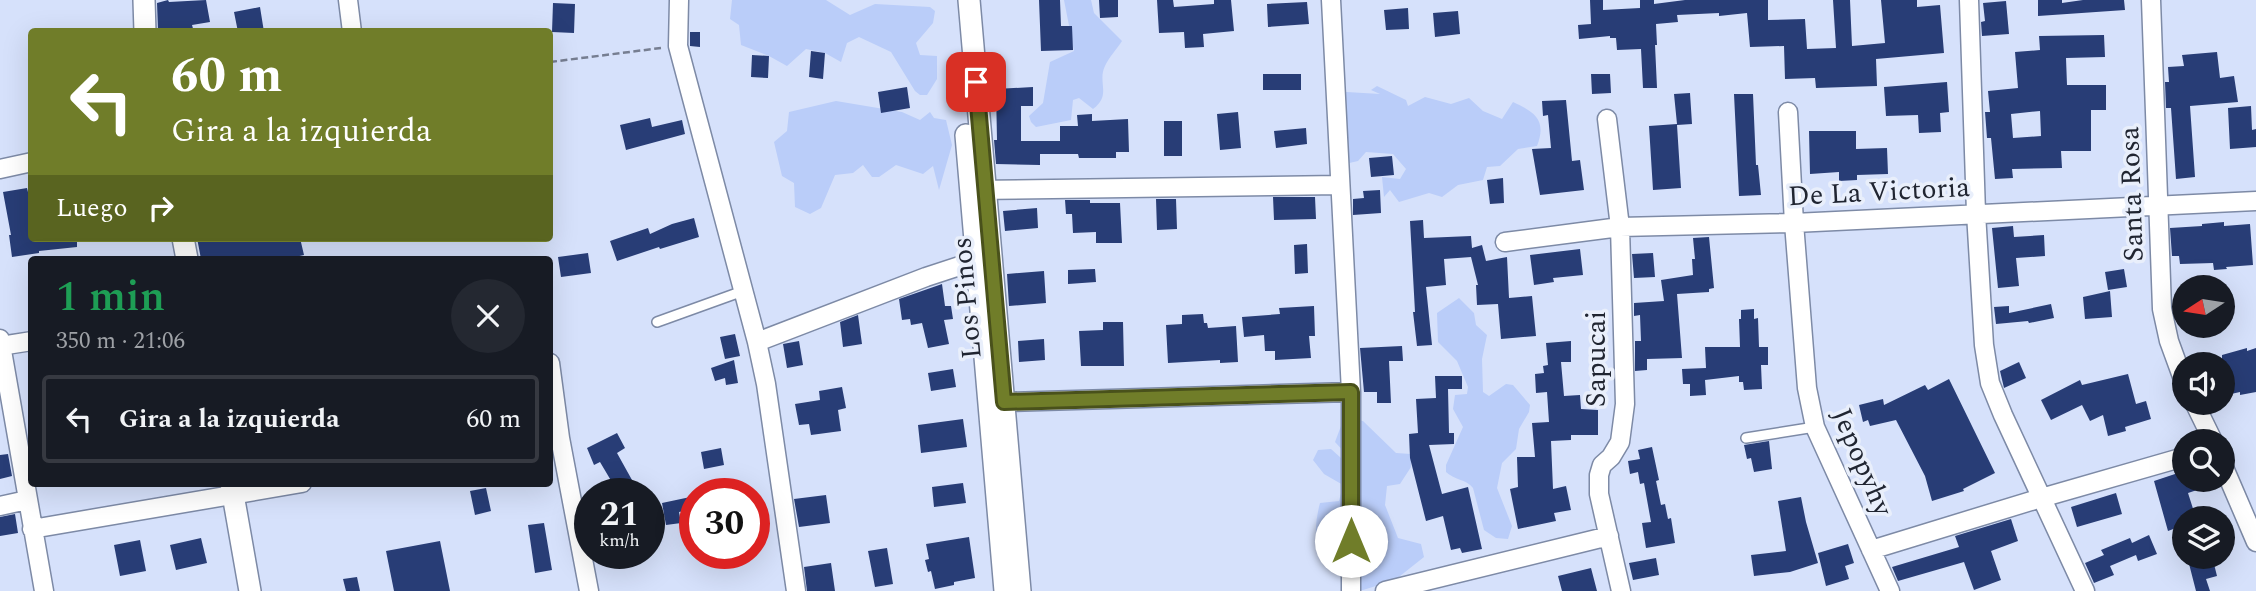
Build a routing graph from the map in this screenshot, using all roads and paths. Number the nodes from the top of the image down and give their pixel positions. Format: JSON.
{"nodes":[{"id":1,"x":144,"y":0,"type":"edge"},
{"id":2,"x":348,"y":0,"type":"edge"},
{"id":3,"x":679,"y":0,"type":"edge"},
{"id":4,"x":954,"y":0,"type":"edge"},
{"id":5,"x":969,"y":0,"type":"edge"},
{"id":6,"x":1331,"y":0,"type":"edge"},
{"id":7,"x":1969,"y":0,"type":"edge"},
{"id":8,"x":2151,"y":0,"type":"edge"},
{"id":9,"x":145,"y":28,"type":"edge"},
{"id":10,"x":352,"y":28,"type":"edge"},
{"id":11,"x":678,"y":46,"type":"junction"},
{"id":12,"x":553,"y":62,"type":"edge"},
{"id":13,"x":1788,"y":112,"type":"dead end"},
{"id":14,"x":1607,"y":119,"type":"dead end"},
{"id":15,"x":28,"y":163,"type":"edge"},
{"id":16,"x":0,"y":169,"type":"edge"},
{"id":17,"x":1339,"y":185,"type":"junction"},
{"id":18,"x":978,"y":190,"type":"junction"},
{"id":19,"x":2256,"y":201,"type":"edge"},
{"id":20,"x":2159,"y":206,"type":"junction"},
{"id":21,"x":1976,"y":213,"type":"junction"},
{"id":22,"x":1794,"y":223,"type":"junction"},
{"id":23,"x":1620,"y":227,"type":"junction"},
{"id":24,"x":1505,"y":242,"type":"dead end"},
{"id":25,"x":984,"y":259,"type":"junction"},
{"id":26,"x":743,"y":291,"type":"junction"},
{"id":27,"x":656,"y":322,"type":"dead end"},
{"id":28,"x":28,"y":341,"type":"edge"},
{"id":29,"x":757,"y":342,"type":"junction"},
{"id":30,"x":0,"y":343,"type":"edge"},
{"id":31,"x":2173,"y":352,"type":"edge"},
{"id":32,"x":1351,"y":392,"type":"junction"},
{"id":33,"x":1004,"y":402,"type":"junction"},
{"id":34,"x":553,"y":409,"type":"edge"},
{"id":35,"x":1815,"y":427,"type":"junction"},
{"id":36,"x":1746,"y":438,"type":"dead end"},
{"id":37,"x":555,"y":439,"type":"edge"},
{"id":38,"x":2172,"y":460,"type":"edge"},
{"id":39,"x":255,"y":487,"type":"edge"},
{"id":40,"x":232,"y":489,"type":"edge"},
{"id":41,"x":2234,"y":492,"type":"edge"},
{"id":42,"x":2042,"y":498,"type":"junction"},
{"id":43,"x":27,"y":500,"type":"junction"},
{"id":44,"x":0,"y":506,"type":"edge"},
{"id":45,"x":33,"y":529,"type":"junction"},
{"id":46,"x":1609,"y":536,"type":"junction"},
{"id":47,"x":2256,"y":542,"type":"edge"},
{"id":48,"x":1871,"y":550,"type":"junction"},
{"id":49,"x":1426,"y":587,"type":"edge"},
{"id":50,"x":44,"y":591,"type":"edge"},
{"id":51,"x":250,"y":591,"type":"edge"},
{"id":52,"x":589,"y":591,"type":"edge"},
{"id":53,"x":796,"y":591,"type":"edge"},
{"id":54,"x":1005,"y":591,"type":"edge"},
{"id":55,"x":1020,"y":591,"type":"edge"},
{"id":56,"x":1351,"y":591,"type":"edge"},
{"id":57,"x":1385,"y":591,"type":"edge"},
{"id":58,"x":1621,"y":591,"type":"edge"},
{"id":59,"x":1890,"y":591,"type":"edge"},
{"id":60,"x":2085,"y":591,"type":"edge"}],
"edges":[{"from":1,"to":9,"type":"street"},
{"from":2,"to":10,"type":"street"},
{"from":3,"to":11,"type":"street"},
{"from":4,"to":18,"type":"street"},
{"from":5,"to":18,"type":"street","name":"Los Pinos"},
{"from":6,"to":17,"type":"street"},
{"from":7,"to":21,"type":"street"},
{"from":8,"to":20,"type":"street","name":"Santa Rosa"},
{"from":11,"to":12,"type":"path"},
{"from":11,"to":26,"type":"street"},
{"from":13,"to":22,"type":"street","name":"Jepopyhy"},
{"from":14,"to":23,"type":"street","name":"Sapucai"},
{"from":15,"to":16,"type":"street"},
{"from":17,"to":18,"type":"street"},
{"from":17,"to":32,"type":"street"},
{"from":18,"to":25,"type":"street","name":"Los Pinos"},
{"from":19,"to":20,"type":"street","name":"De La Victoria"},
{"from":20,"to":21,"type":"street","name":"De La Victoria"},
{"from":20,"to":31,"type":"street","name":"Santa Rosa"},
{"from":21,"to":22,"type":"street","name":"De La Victoria"},
{"from":21,"to":42,"type":"street"},
{"from":22,"to":23,"type":"street","name":"De La Victoria"},
{"from":22,"to":35,"type":"street","name":"Jepopyhy"},
{"from":23,"to":24,"type":"street","name":"De La Victoria"},
{"from":23,"to":46,"type":"street","name":"Sapucai"},
{"from":25,"to":29,"type":"street"},
{"from":25,"to":33,"type":"street","name":"Los Pinos"},
{"from":25,"to":54,"type":"street"},
{"from":26,"to":27,"type":"lane"},
{"from":26,"to":29,"type":"street"},
{"from":28,"to":30,"type":"street"},
{"from":29,"to":53,"type":"street"},
{"from":30,"to":43,"type":"street"},
{"from":32,"to":33,"type":"street"},
{"from":32,"to":56,"type":"street"},
{"from":33,"to":55,"type":"street","name":"Los Pinos"},
{"from":34,"to":37,"type":"street"},
{"from":35,"to":36,"type":"lane"},
{"from":35,"to":48,"type":"street","name":"Jepopyhy"},
{"from":37,"to":52,"type":"street"},
{"from":38,"to":42,"type":"street"},
{"from":39,"to":40,"type":"street"},
{"from":40,"to":45,"type":"street"},
{"from":40,"to":51,"type":"street"},
{"from":41,"to":47,"type":"street"},
{"from":42,"to":48,"type":"street"},
{"from":42,"to":60,"type":"street"},
{"from":43,"to":44,"type":"street"},
{"from":43,"to":45,"type":"street"},
{"from":45,"to":50,"type":"street"},
{"from":46,"to":49,"type":"street"},
{"from":46,"to":58,"type":"street","name":"Sapucai"},
{"from":48,"to":59,"type":"street","name":"Jepopyhy"},
{"from":49,"to":57,"type":"street"}]}
